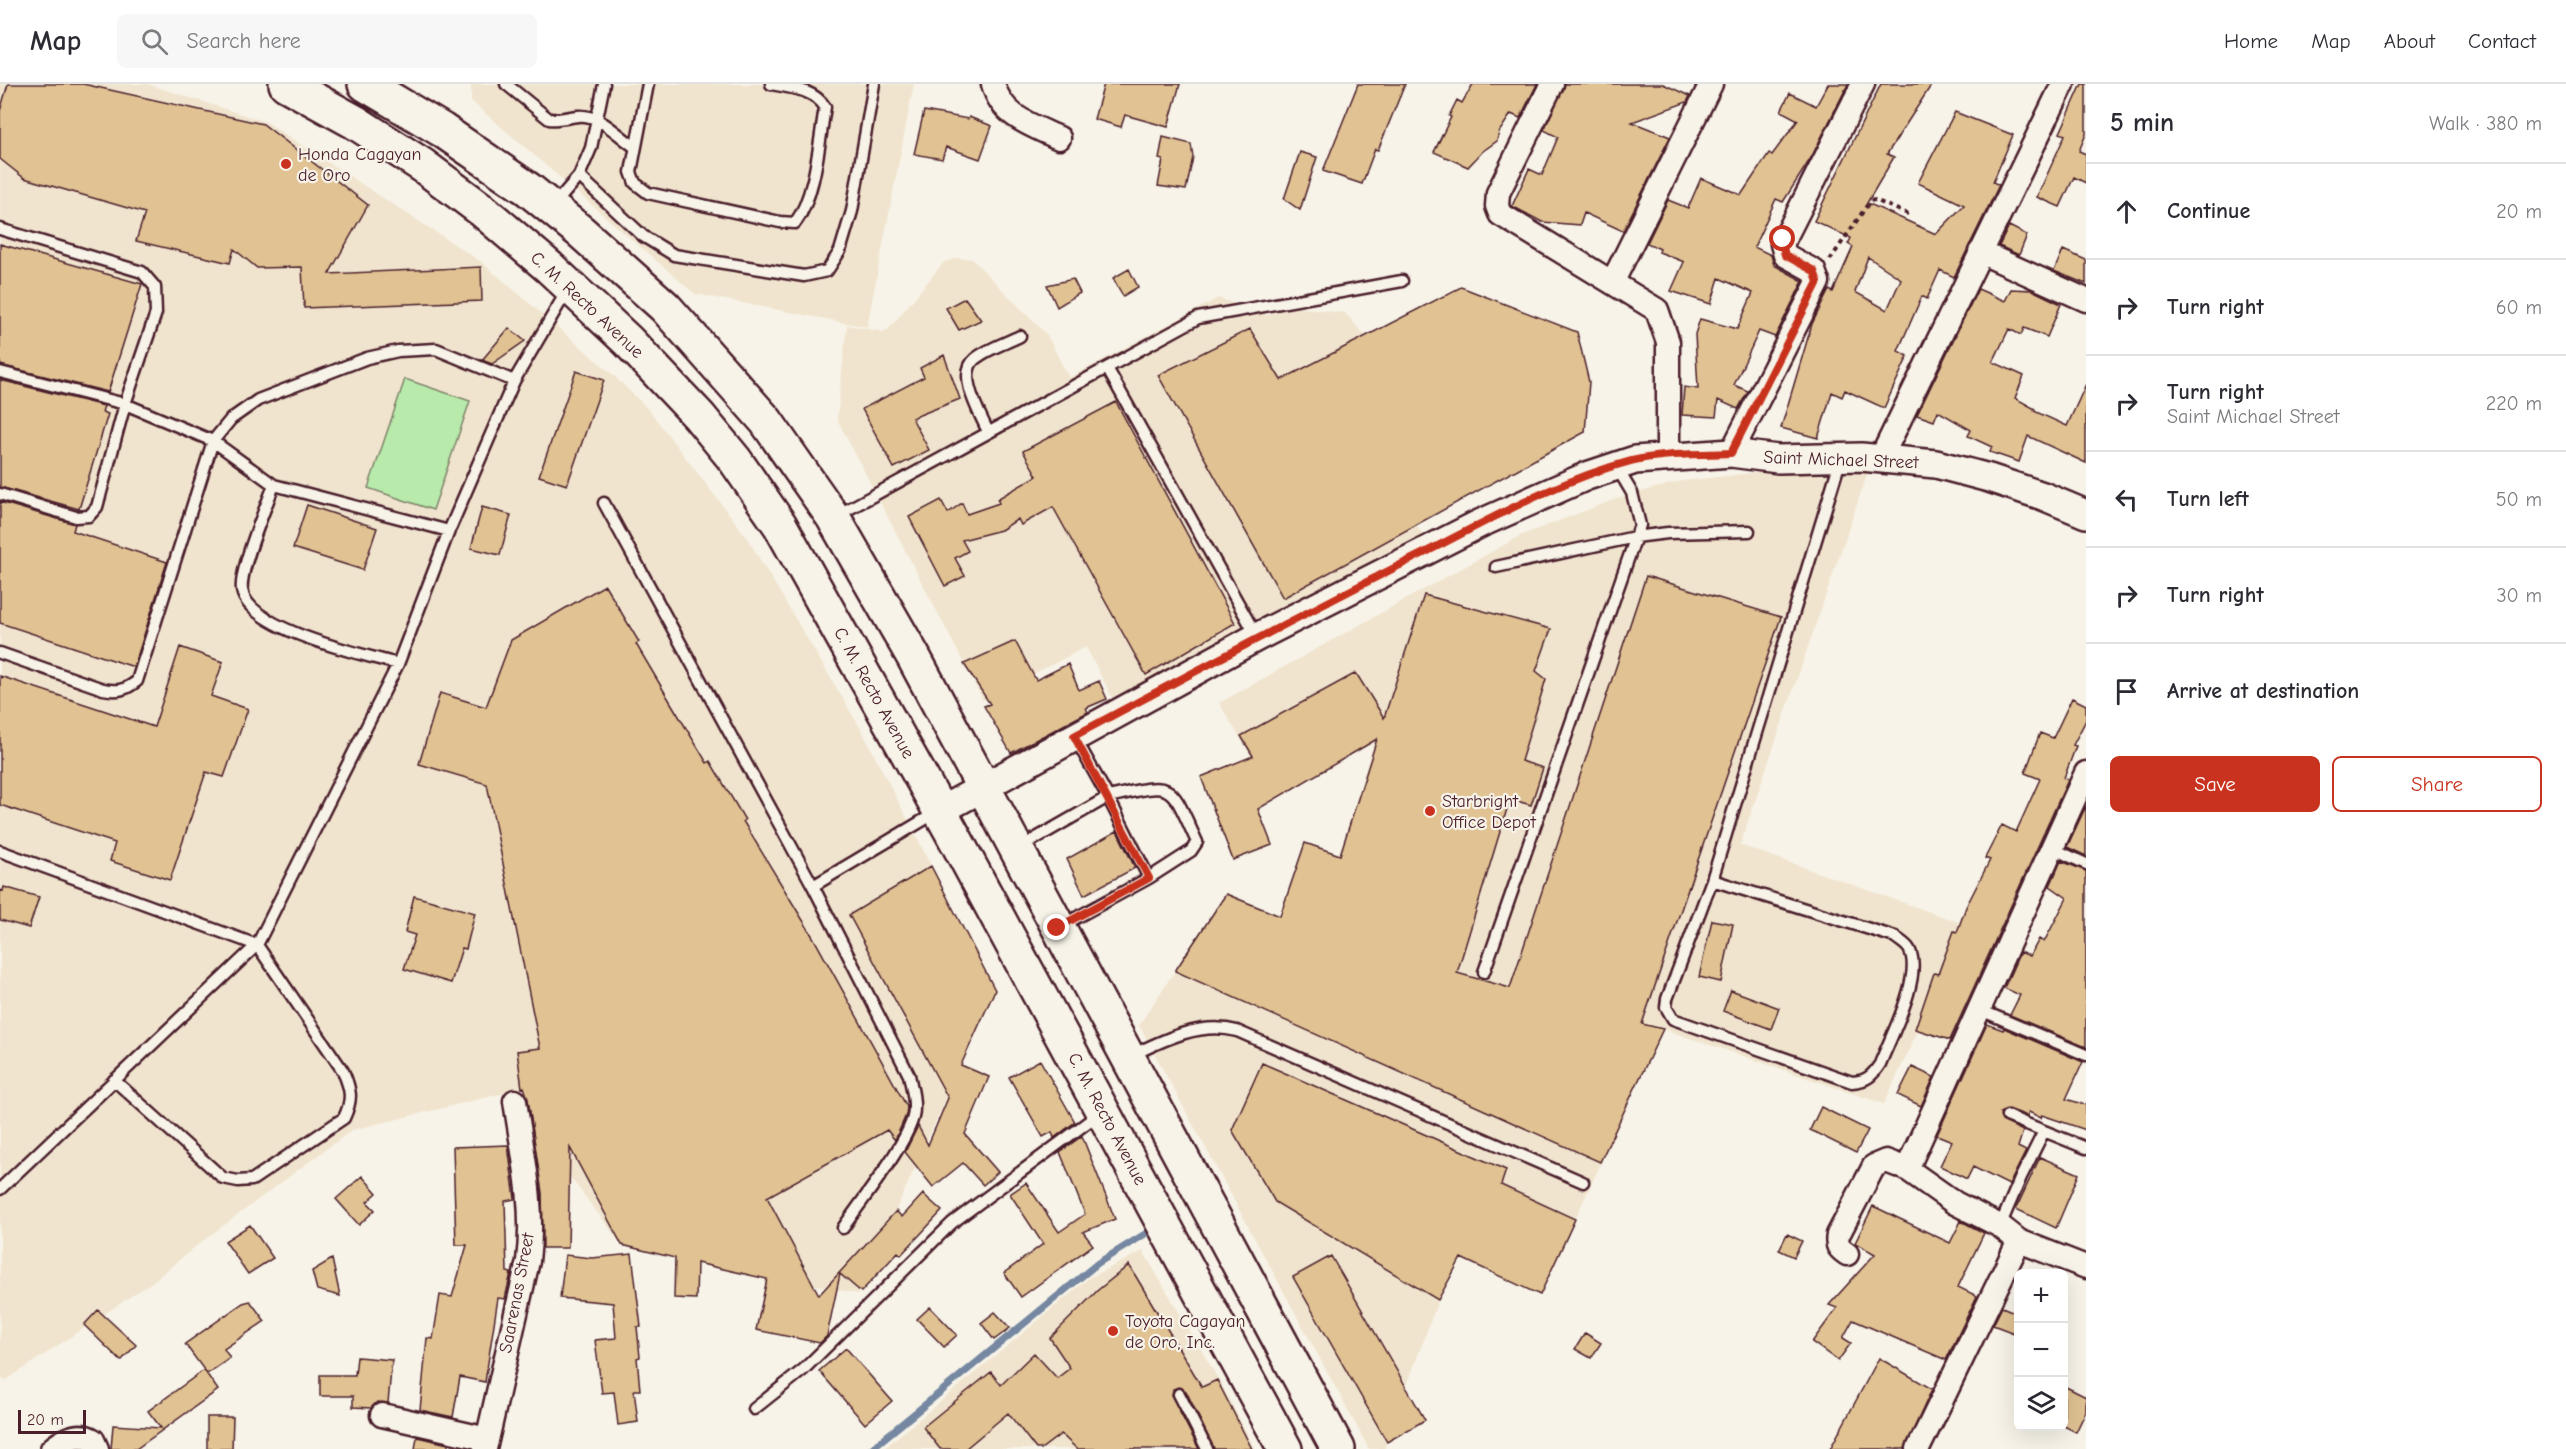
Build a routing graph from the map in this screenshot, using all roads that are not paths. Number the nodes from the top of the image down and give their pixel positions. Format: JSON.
{"nodes":[{"id":1,"x":286,"y":84,"type":"edge"},
{"id":2,"x":364,"y":84,"type":"edge"},
{"id":3,"x":506,"y":84,"type":"edge"},
{"id":4,"x":604,"y":84,"type":"edge"},
{"id":5,"x":648,"y":84,"type":"edge"},
{"id":6,"x":771,"y":84,"type":"edge"},
{"id":7,"x":874,"y":84,"type":"edge"},
{"id":8,"x":993,"y":84,"type":"edge"},
{"id":9,"x":1552,"y":84,"type":"edge"},
{"id":10,"x":1711,"y":84,"type":"edge"},
{"id":11,"x":1863,"y":84,"type":"edge"},
{"id":12,"x":2063,"y":84,"type":"edge"},
{"id":13,"x":598,"y":118,"type":"junction"},
{"id":14,"x":1059,"y":138,"type":"dead end"},
{"id":15,"x":635,"y":147,"type":"junction"},
{"id":16,"x":579,"y":176,"type":"junction"},
{"id":17,"x":552,"y":208,"type":"junction"},
{"id":18,"x":0,"y":229,"type":"edge"},
{"id":19,"x":1980,"y":252,"type":"junction"},
{"id":20,"x":1402,"y":281,"type":"dead end"},
{"id":21,"x":1613,"y":281,"type":"junction"},
{"id":22,"x":570,"y":286,"type":"junction"},
{"id":23,"x":2086,"y":300,"type":"edge"},
{"id":24,"x":1020,"y":336,"type":"dead end"},
{"id":25,"x":1107,"y":368,"type":"junction"},
{"id":26,"x":0,"y":372,"type":"edge"},
{"id":27,"x":514,"y":381,"type":"junction"},
{"id":28,"x":125,"y":405,"type":"junction"},
{"id":29,"x":988,"y":432,"type":"junction"},
{"id":30,"x":213,"y":441,"type":"junction"},
{"id":31,"x":1731,"y":453,"type":"junction"},
{"id":32,"x":1668,"y":456,"type":"junction"},
{"id":33,"x":1841,"y":458,"type":"junction"},
{"id":34,"x":1881,"y":458,"type":"junction"},
{"id":35,"x":1616,"y":465,"type":"junction"},
{"id":36,"x":273,"y":485,"type":"junction"},
{"id":37,"x":0,"y":494,"type":"edge"},
{"id":38,"x":604,"y":503,"type":"dead end"},
{"id":39,"x":2086,"y":514,"type":"edge"},
{"id":40,"x":833,"y":517,"type":"junction"},
{"id":41,"x":449,"y":531,"type":"junction"},
{"id":42,"x":1749,"y":531,"type":"dead end"},
{"id":43,"x":1635,"y":537,"type":"junction"},
{"id":44,"x":1496,"y":567,"type":"dead end"},
{"id":45,"x":1257,"y":637,"type":"junction"},
{"id":46,"x":0,"y":653,"type":"edge"},
{"id":47,"x":398,"y":664,"type":"junction"},
{"id":48,"x":1074,"y":736,"type":"junction"},
{"id":49,"x":2086,"y":774,"type":"edge"},
{"id":50,"x":983,"y":788,"type":"junction"},
{"id":51,"x":1108,"y":797,"type":"junction"},
{"id":52,"x":940,"y":811,"type":"junction"},
{"id":53,"x":2052,"y":848,"type":"junction"},
{"id":54,"x":1016,"y":850,"type":"junction"},
{"id":55,"x":0,"y":851,"type":"edge"},
{"id":56,"x":2086,"y":864,"type":"edge"},
{"id":57,"x":1149,"y":878,"type":"junction"},
{"id":58,"x":1712,"y":880,"type":"junction"},
{"id":59,"x":813,"y":886,"type":"junction"},
{"id":60,"x":1057,"y":928,"type":"junction"},
{"id":61,"x":257,"y":945,"type":"junction"},
{"id":62,"x":1484,"y":972,"type":"dead end"},
{"id":63,"x":1978,"y":1010,"type":"junction"},
{"id":64,"x":2086,"y":1055,"type":"edge"},
{"id":65,"x":1127,"y":1057,"type":"junction"},
{"id":66,"x":114,"y":1080,"type":"junction"},
{"id":67,"x":515,"y":1101,"type":"dead end"},
{"id":68,"x":1103,"y":1111,"type":"junction"},
{"id":69,"x":2007,"y":1116,"type":"dead end"},
{"id":70,"x":2044,"y":1131,"type":"junction"},
{"id":71,"x":2086,"y":1148,"type":"edge"},
{"id":72,"x":1907,"y":1169,"type":"junction"},
{"id":73,"x":1583,"y":1182,"type":"dead end"},
{"id":74,"x":0,"y":1189,"type":"edge"},
{"id":75,"x":2000,"y":1226,"type":"junction"},
{"id":76,"x":843,"y":1228,"type":"dead end"},
{"id":77,"x":2019,"y":1241,"type":"junction"},
{"id":78,"x":1847,"y":1254,"type":"dead end"},
{"id":79,"x":2085,"y":1264,"type":"edge"},
{"id":80,"x":1179,"y":1394,"type":"dead end"},
{"id":81,"x":754,"y":1408,"type":"dead end"},
{"id":82,"x":382,"y":1415,"type":"dead end"},
{"id":83,"x":90,"y":1442,"type":"edge"},
{"id":84,"x":486,"y":1444,"type":"edge"},
{"id":85,"x":52,"y":1449,"type":"edge"},
{"id":86,"x":1208,"y":1449,"type":"edge"},
{"id":87,"x":1285,"y":1449,"type":"edge"},
{"id":88,"x":1338,"y":1449,"type":"edge"},
{"id":89,"x":1918,"y":1449,"type":"edge"}],
"edges":[{"from":1,"to":22,"type":"highway","name":"C. M. Recto Avenue"},
{"from":2,"to":17,"type":"highway"},
{"from":3,"to":13,"type":"lane"},
{"from":4,"to":13,"type":"lane"},
{"from":5,"to":15,"type":"lane"},
{"from":6,"to":15,"type":"lane"},
{"from":7,"to":16,"type":"lane"},
{"from":8,"to":14,"type":"street"},
{"from":9,"to":21,"type":"street"},
{"from":10,"to":21,"type":"street"},
{"from":11,"to":31,"type":"street"},
{"from":12,"to":19,"type":"street"},
{"from":13,"to":15,"type":"lane"},
{"from":13,"to":16,"type":"lane"},
{"from":16,"to":17,"type":"lane"},
{"from":17,"to":40,"type":"highway"},
{"from":18,"to":28,"type":"lane"},
{"from":19,"to":23,"type":"street"},
{"from":19,"to":34,"type":"street"},
{"from":20,"to":25,"type":"lane"},
{"from":21,"to":32,"type":"street"},
{"from":22,"to":27,"type":"lane"},
{"from":22,"to":52,"type":"highway","name":"C. M. Recto Avenue"},
{"from":24,"to":29,"type":"lane"},
{"from":25,"to":29,"type":"lane"},
{"from":25,"to":45,"type":"lane"},
{"from":26,"to":28,"type":"lane"},
{"from":27,"to":30,"type":"lane"},
{"from":27,"to":41,"type":"lane"},
{"from":28,"to":30,"type":"lane"},
{"from":28,"to":37,"type":"lane"},
{"from":29,"to":40,"type":"lane"},
{"from":30,"to":36,"type":"lane"},
{"from":30,"to":46,"type":"lane"},
{"from":31,"to":32,"type":"street","name":"Saint Michael Street"},
{"from":31,"to":33,"type":"street","name":"Saint Michael Street"},
{"from":32,"to":35,"type":"street","name":"Saint Michael Street"},
{"from":33,"to":34,"type":"street","name":"Saint Michael Street"},
{"from":33,"to":58,"type":"lane"},
{"from":34,"to":39,"type":"street","name":"Saint Michael Street"},
{"from":35,"to":43,"type":"lane"},
{"from":35,"to":45,"type":"street","name":"Saint Michael Street"},
{"from":36,"to":41,"type":"lane"},
{"from":36,"to":47,"type":"lane"},
{"from":38,"to":59,"type":"lane"},
{"from":40,"to":50,"type":"highway"},
{"from":41,"to":47,"type":"lane"},
{"from":42,"to":43,"type":"lane"},
{"from":43,"to":44,"type":"lane"},
{"from":43,"to":62,"type":"lane"},
{"from":45,"to":48,"type":"street","name":"Saint Michael Street"},
{"from":47,"to":61,"type":"lane"},
{"from":48,"to":50,"type":"street","name":"Saint Michael Street"},
{"from":48,"to":51,"type":"lane"},
{"from":49,"to":53,"type":"street"},
{"from":50,"to":52,"type":"street","name":"Saint Michael Street"},
{"from":50,"to":54,"type":"highway"},
{"from":51,"to":54,"type":"lane"},
{"from":51,"to":57,"type":"lane"},
{"from":51,"to":57,"type":"lane"},
{"from":52,"to":59,"type":"lane"},
{"from":52,"to":68,"type":"highway","name":"C. M. Recto Avenue"},
{"from":53,"to":56,"type":"lane"},
{"from":53,"to":63,"type":"street"},
{"from":54,"to":60,"type":"highway"},
{"from":55,"to":61,"type":"lane"},
{"from":57,"to":60,"type":"lane"},
{"from":58,"to":58,"type":"lane"},
{"from":59,"to":76,"type":"lane"},
{"from":60,"to":65,"type":"highway"},
{"from":61,"to":66,"type":"lane"},
{"from":61,"to":66,"type":"lane"},
{"from":63,"to":64,"type":"lane"},
{"from":63,"to":72,"type":"street"},
{"from":65,"to":73,"type":"lane"},
{"from":65,"to":88,"type":"highway"},
{"from":66,"to":74,"type":"lane"},
{"from":67,"to":84,"type":"street","name":"Saarenas Street"},
{"from":68,"to":81,"type":"lane"},
{"from":68,"to":87,"type":"highway","name":"C. M. Recto Avenue"},
{"from":69,"to":70,"type":"lane"},
{"from":70,"to":71,"type":"lane"},
{"from":70,"to":75,"type":"lane"},
{"from":72,"to":75,"type":"street"},
{"from":72,"to":78,"type":"street"},
{"from":75,"to":77,"type":"street"},
{"from":77,"to":79,"type":"street"},
{"from":77,"to":89,"type":"street"},
{"from":80,"to":86,"type":"lane"},
{"from":82,"to":84,"type":"street"},
{"from":83,"to":85,"type":"street"}]}
